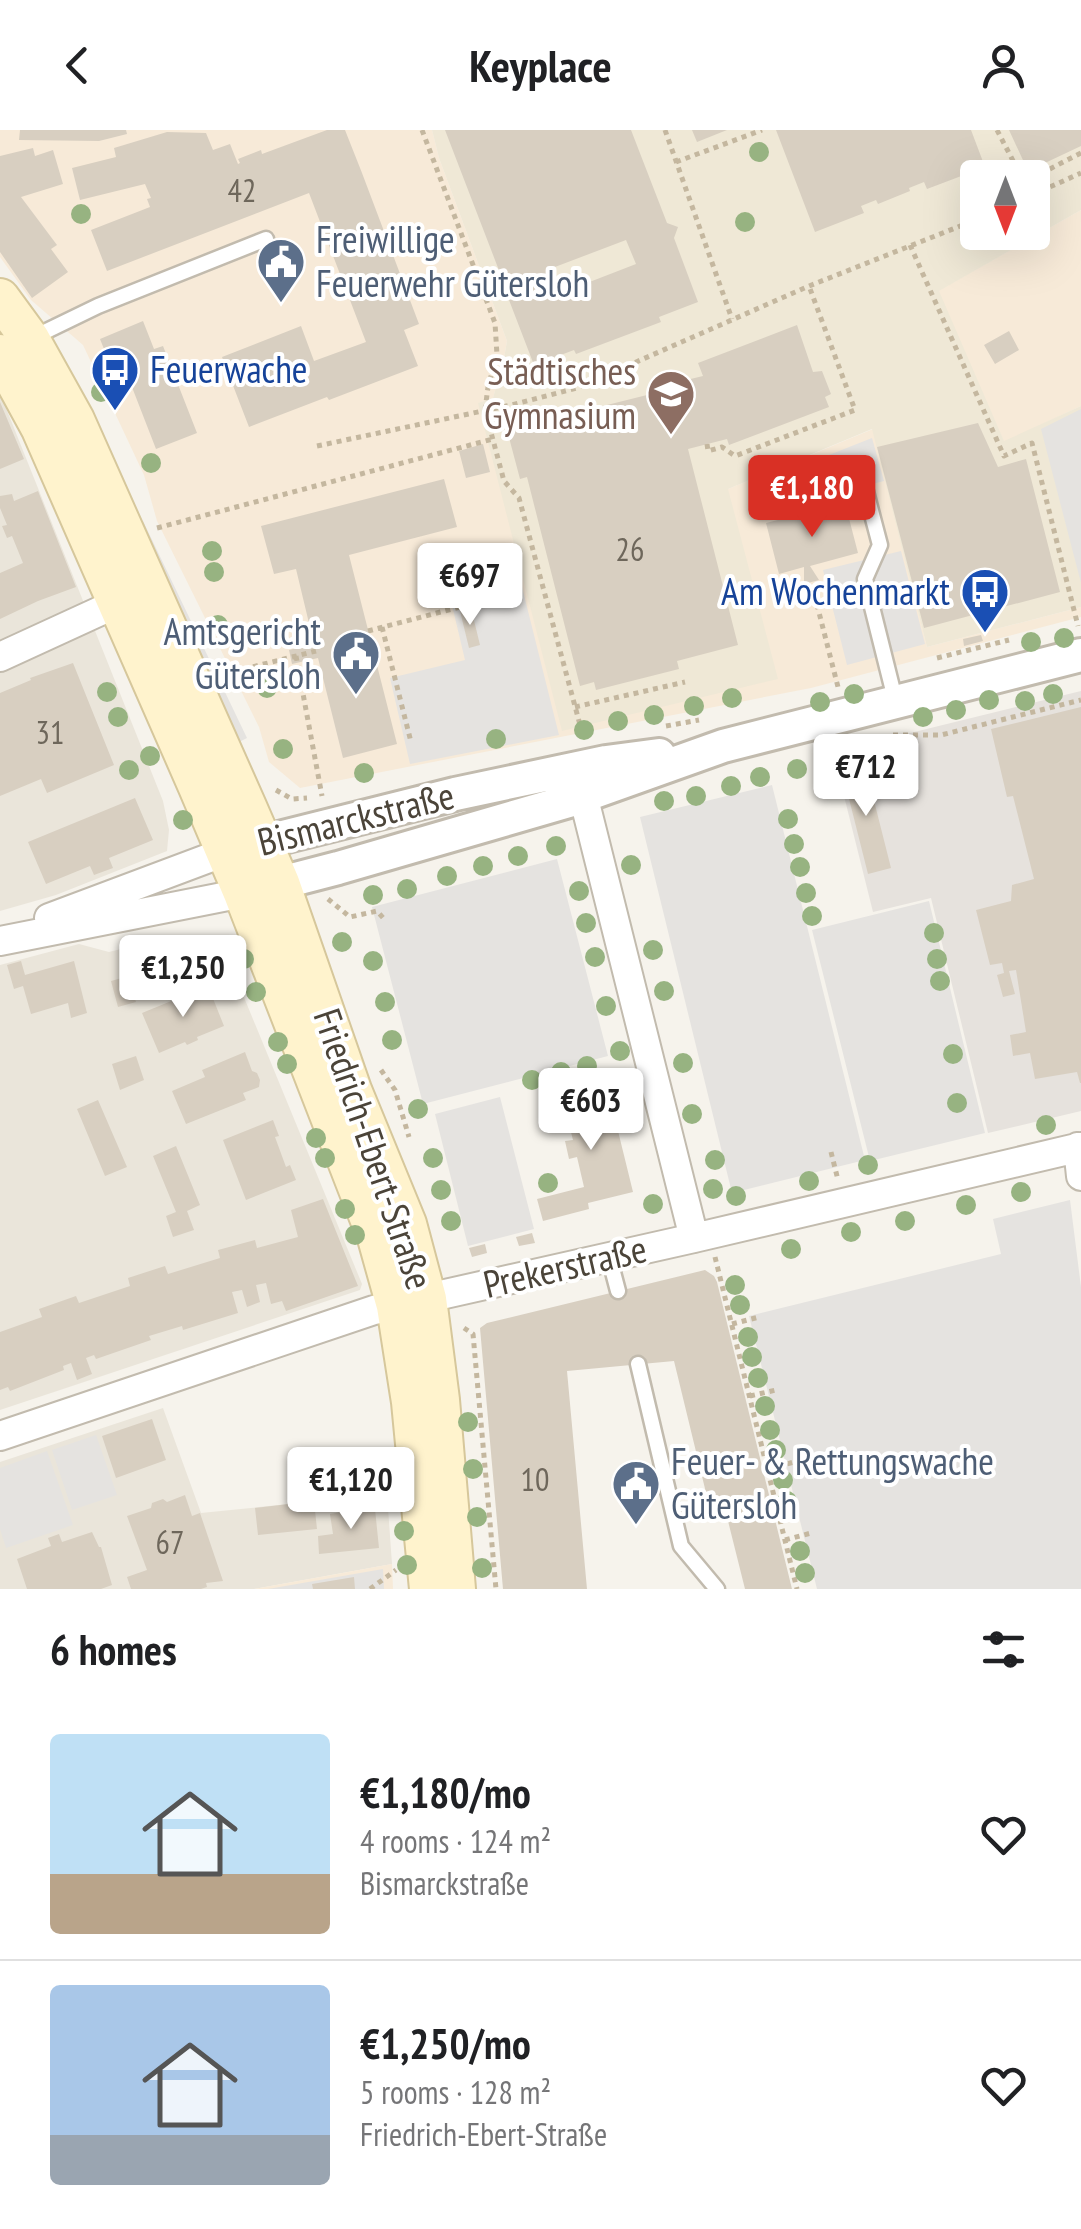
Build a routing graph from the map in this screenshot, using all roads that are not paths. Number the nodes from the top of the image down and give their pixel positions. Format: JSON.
{"nodes":[{"id":1,"x":266,"y":239,"type":"dead end"},
{"id":2,"x":0,"y":298,"type":"edge"},
{"id":3,"x":10,"y":350,"type":"edge"},
{"id":4,"x":781,"y":487,"type":"dead end"},
{"id":5,"x":134,"y":596,"type":"junction"},
{"id":6,"x":1080,"y":641,"type":"edge"},
{"id":7,"x":0,"y":658,"type":"edge"},
{"id":8,"x":896,"y":704,"type":"junction"},
{"id":9,"x":581,"y":768,"type":"junction"},
{"id":10,"x":262,"y":840,"type":"junction"},
{"id":11,"x":225,"y":852,"type":"junction"},
{"id":12,"x":280,"y":883,"type":"junction"},
{"id":13,"x":242,"y":893,"type":"junction"},
{"id":14,"x":0,"y":939,"type":"edge"},
{"id":15,"x":1080,"y":1157,"type":"edge"},
{"id":16,"x":693,"y":1238,"type":"junction"},
{"id":17,"x":609,"y":1257,"type":"junction"},
{"id":18,"x":618,"y":1292,"type":"dead end"},
{"id":19,"x":411,"y":1302,"type":"junction"},
{"id":20,"x":638,"y":1364,"type":"dead end"},
{"id":21,"x":0,"y":1436,"type":"edge"},
{"id":22,"x":414,"y":1578,"type":"edge"},
{"id":23,"x":456,"y":1589,"type":"edge"},
{"id":24,"x":717,"y":1589,"type":"edge"}],
"edges":[{"from":1,"to":3,"type":"lane"},
{"from":2,"to":3,"type":"main road","name":"Friedrich-Ebert-Straße"},
{"from":3,"to":5,"type":"main road","name":"Friedrich-Ebert-Straße"},
{"from":4,"to":8,"type":"lane"},
{"from":5,"to":7,"type":"street"},
{"from":5,"to":10,"type":"main road","name":"Friedrich-Ebert-Straße"},
{"from":5,"to":11,"type":"main road","name":"Friedrich-Ebert-Straße"},
{"from":6,"to":8,"type":"street","name":"Bismarckstraße"},
{"from":8,"to":9,"type":"street","name":"Bismarckstraße"},
{"from":9,"to":10,"type":"street","name":"Bismarckstraße"},
{"from":9,"to":12,"type":"street","name":"Bismarckstraße"},
{"from":9,"to":16,"type":"street"},
{"from":10,"to":11,"type":"street","name":"Bismarckstraße"},
{"from":10,"to":12,"type":"main road","name":"Friedrich-Ebert-Straße"},
{"from":11,"to":13,"type":"main road","name":"Friedrich-Ebert-Straße"},
{"from":11,"to":14,"type":"street","name":"Bismarckstraße"},
{"from":12,"to":13,"type":"street","name":"Bismarckstraße"},
{"from":12,"to":19,"type":"main road","name":"Friedrich-Ebert-Straße"},
{"from":13,"to":14,"type":"street","name":"Bismarckstraße"},
{"from":13,"to":19,"type":"main road","name":"Friedrich-Ebert-Straße"},
{"from":15,"to":16,"type":"street","name":"Prekerstraße"},
{"from":16,"to":17,"type":"street","name":"Prekerstraße"},
{"from":17,"to":18,"type":"lane"},
{"from":17,"to":19,"type":"street","name":"Prekerstraße"},
{"from":19,"to":21,"type":"street","name":"Prekerstraße"},
{"from":19,"to":22,"type":"main road","name":"Friedrich-Ebert-Straße"},
{"from":19,"to":23,"type":"main road","name":"Friedrich-Ebert-Straße"},
{"from":20,"to":24,"type":"lane"}]}
